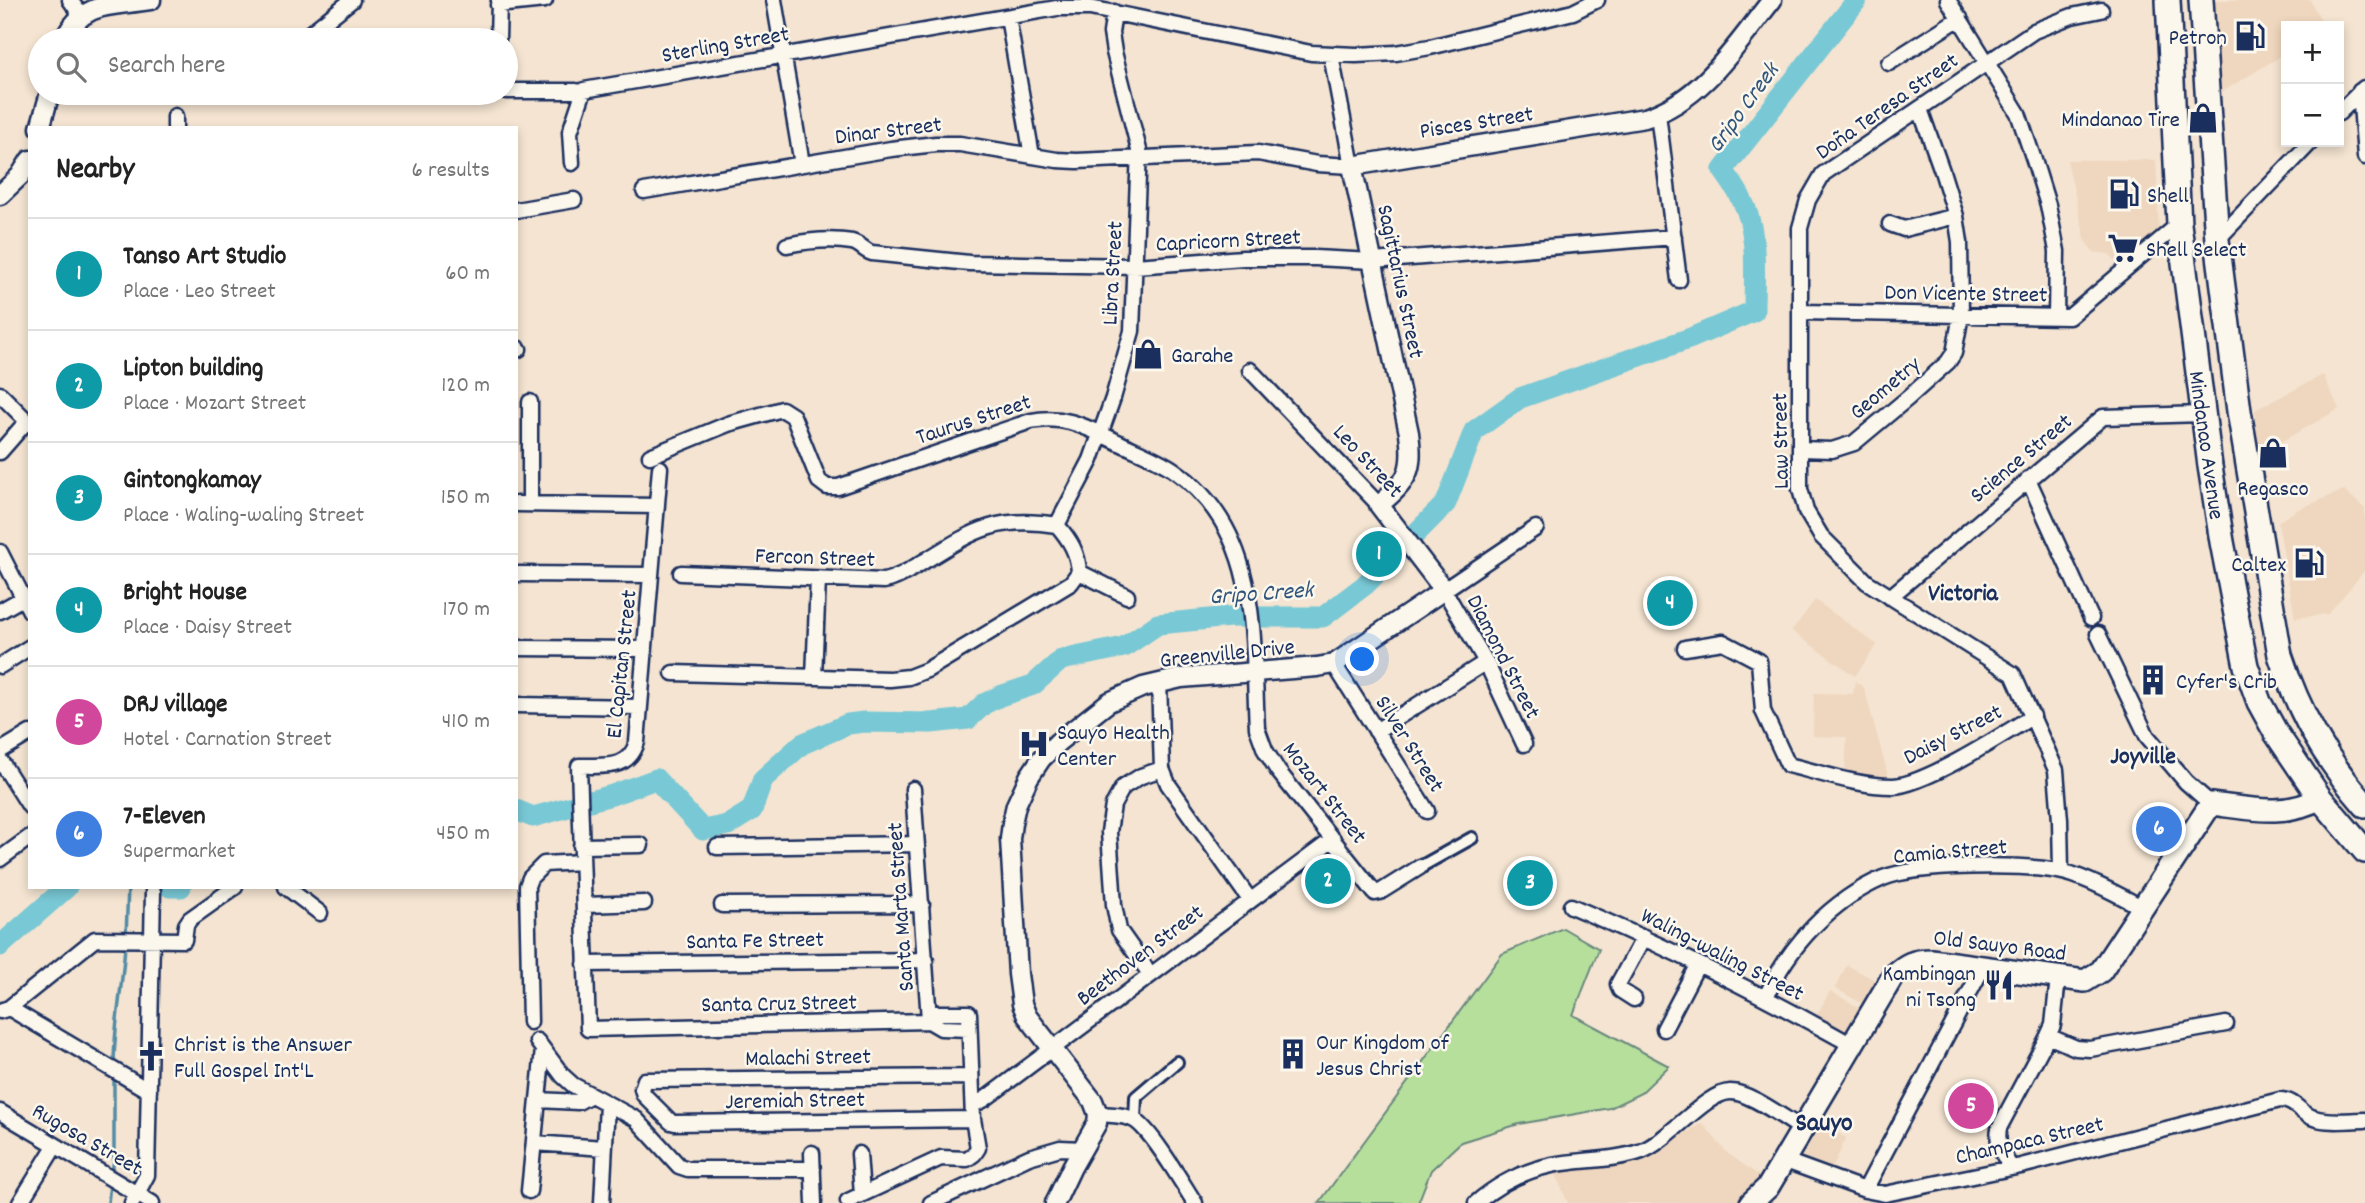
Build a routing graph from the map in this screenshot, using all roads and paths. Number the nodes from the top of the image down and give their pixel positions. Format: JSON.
{"nodes":[{"id":1,"x":151,"y":0,"type":"edge"},
{"id":2,"x":352,"y":0,"type":"edge"},
{"id":3,"x":545,"y":0,"type":"edge"},
{"id":4,"x":774,"y":0,"type":"edge"},
{"id":5,"x":1597,"y":0,"type":"edge"},
{"id":6,"x":1772,"y":0,"type":"edge"},
{"id":7,"x":1948,"y":0,"type":"edge"},
{"id":8,"x":2168,"y":0,"type":"edge"},
{"id":9,"x":2201,"y":0,"type":"edge"},
{"id":10,"x":498,"y":2,"type":"edge"},
{"id":11,"x":75,"y":7,"type":"edge"},
{"id":12,"x":2101,"y":10,"type":"dead end"},
{"id":13,"x":1114,"y":12,"type":"junction"},
{"id":14,"x":1008,"y":17,"type":"junction"},
{"id":15,"x":1960,"y":18,"type":"junction"},
{"id":16,"x":70,"y":28,"type":"edge"},
{"id":17,"x":317,"y":28,"type":"edge"},
{"id":18,"x":498,"y":28,"type":"edge"},
{"id":19,"x":1331,"y":55,"type":"junction"},
{"id":20,"x":783,"y":56,"type":"junction"},
{"id":21,"x":1987,"y":61,"type":"junction"},
{"id":22,"x":1889,"y":63,"type":"dead end"},
{"id":23,"x":2362,"y":89,"type":"edge"},
{"id":24,"x":576,"y":90,"type":"dead end"},
{"id":25,"x":518,"y":91,"type":"edge"},
{"id":26,"x":47,"y":105,"type":"edge"},
{"id":27,"x":2344,"y":108,"type":"edge"},
{"id":28,"x":1920,"y":109,"type":"junction"},
{"id":29,"x":1658,"y":114,"type":"junction"},
{"id":30,"x":41,"y":126,"type":"edge"},
{"id":31,"x":2306,"y":147,"type":"edge"},
{"id":32,"x":1031,"y":156,"type":"junction"},
{"id":33,"x":2365,"y":157,"type":"edge"},
{"id":34,"x":1139,"y":160,"type":"junction"},
{"id":35,"x":572,"y":163,"type":"dead end"},
{"id":36,"x":802,"y":164,"type":"junction"},
{"id":37,"x":1352,"y":166,"type":"junction"},
{"id":38,"x":25,"y":178,"type":"edge"},
{"id":39,"x":644,"y":191,"type":"dead end"},
{"id":40,"x":0,"y":195,"type":"edge"},
{"id":41,"x":575,"y":200,"type":"dead end"},
{"id":42,"x":518,"y":210,"type":"edge"},
{"id":43,"x":1956,"y":216,"type":"junction"},
{"id":44,"x":1890,"y":224,"type":"dead end"},
{"id":45,"x":2179,"y":224,"type":"junction"},
{"id":46,"x":1674,"y":237,"type":"junction"},
{"id":47,"x":2217,"y":240,"type":"junction"},
{"id":48,"x":788,"y":245,"type":"dead end"},
{"id":49,"x":1373,"y":261,"type":"junction"},
{"id":50,"x":1135,"y":266,"type":"junction"},
{"id":51,"x":1679,"y":280,"type":"dead end"},
{"id":52,"x":1801,"y":312,"type":"junction"},
{"id":53,"x":1961,"y":314,"type":"junction"},
{"id":54,"x":2056,"y":317,"type":"junction"},
{"id":55,"x":1250,"y":370,"type":"dead end"},
{"id":56,"x":0,"y":394,"type":"edge"},
{"id":57,"x":530,"y":402,"type":"dead end"},
{"id":58,"x":2203,"y":414,"type":"junction"},
{"id":59,"x":28,"y":423,"type":"edge"},
{"id":60,"x":1100,"y":434,"type":"junction"},
{"id":61,"x":523,"y":435,"type":"edge"},
{"id":62,"x":1800,"y":449,"type":"junction"},
{"id":63,"x":0,"y":452,"type":"edge"},
{"id":64,"x":650,"y":456,"type":"dead end"},
{"id":65,"x":660,"y":468,"type":"dead end"},
{"id":66,"x":2028,"y":479,"type":"junction"},
{"id":67,"x":523,"y":504,"type":"edge"},
{"id":68,"x":1379,"y":505,"type":"junction"},
{"id":69,"x":657,"y":506,"type":"junction"},
{"id":70,"x":2255,"y":508,"type":"junction"},
{"id":71,"x":2218,"y":516,"type":"junction"},
{"id":72,"x":1058,"y":525,"type":"junction"},
{"id":73,"x":1536,"y":528,"type":"dead end"},
{"id":74,"x":2259,"y":532,"type":"junction"},
{"id":75,"x":2222,"y":542,"type":"junction"},
{"id":76,"x":1,"y":556,"type":"edge"},
{"id":77,"x":1079,"y":572,"type":"junction"},
{"id":78,"x":681,"y":573,"type":"dead end"},
{"id":79,"x":518,"y":574,"type":"edge"},
{"id":80,"x":651,"y":575,"type":"junction"},
{"id":81,"x":818,"y":579,"type":"junction"},
{"id":82,"x":1444,"y":590,"type":"junction"},
{"id":83,"x":1127,"y":596,"type":"dead end"},
{"id":84,"x":1890,"y":597,"type":"junction"},
{"id":85,"x":27,"y":605,"type":"edge"},
{"id":86,"x":0,"y":611,"type":"edge"},
{"id":87,"x":2091,"y":618,"type":"dead end"},
{"id":88,"x":2098,"y":634,"type":"dead end"},
{"id":89,"x":28,"y":648,"type":"edge"},
{"id":90,"x":518,"y":648,"type":"edge"},
{"id":91,"x":1685,"y":648,"type":"dead end"},
{"id":92,"x":644,"y":649,"type":"junction"},
{"id":93,"x":1486,"y":662,"type":"junction"},
{"id":94,"x":1334,"y":664,"type":"junction"},
{"id":95,"x":0,"y":666,"type":"edge"},
{"id":96,"x":1254,"y":671,"type":"junction"},
{"id":97,"x":673,"y":673,"type":"dead end"},
{"id":98,"x":814,"y":677,"type":"junction"},
{"id":99,"x":1159,"y":682,"type":"junction"},
{"id":100,"x":518,"y":705,"type":"edge"},
{"id":101,"x":640,"y":707,"type":"junction"},
{"id":102,"x":2033,"y":716,"type":"junction"},
{"id":103,"x":1376,"y":731,"type":"junction"},
{"id":104,"x":28,"y":734,"type":"edge"},
{"id":105,"x":1524,"y":744,"type":"dead end"},
{"id":106,"x":0,"y":751,"type":"edge"},
{"id":107,"x":0,"y":760,"type":"edge"},
{"id":108,"x":1162,"y":769,"type":"junction"},
{"id":109,"x":913,"y":789,"type":"dead end"},
{"id":110,"x":2320,"y":798,"type":"junction"},
{"id":111,"x":28,"y":804,"type":"edge"},
{"id":112,"x":2211,"y":804,"type":"junction"},
{"id":113,"x":2365,"y":805,"type":"edge"},
{"id":114,"x":1427,"y":811,"type":"dead end"},
{"id":115,"x":28,"y":838,"type":"edge"},
{"id":116,"x":1472,"y":838,"type":"dead end"},
{"id":117,"x":1333,"y":839,"type":"junction"},
{"id":118,"x":917,"y":844,"type":"junction"},
{"id":119,"x":641,"y":845,"type":"dead end"},
{"id":120,"x":582,"y":846,"type":"junction"},
{"id":121,"x":717,"y":847,"type":"dead end"},
{"id":122,"x":2365,"y":851,"type":"edge"},
{"id":123,"x":0,"y":859,"type":"edge"},
{"id":124,"x":582,"y":862,"type":"junction"},
{"id":125,"x":1420,"y":867,"type":"joint"},
{"id":126,"x":2060,"y":871,"type":"junction"},
{"id":127,"x":232,"y":889,"type":"edge"},
{"id":128,"x":289,"y":889,"type":"edge"},
{"id":129,"x":153,"y":891,"type":"dead end"},
{"id":130,"x":1250,"y":900,"type":"junction"},
{"id":131,"x":644,"y":904,"type":"dead end"},
{"id":132,"x":922,"y":904,"type":"junction"},
{"id":133,"x":584,"y":905,"type":"junction"},
{"id":134,"x":722,"y":905,"type":"dead end"},
{"id":135,"x":1572,"y":906,"type":"dead end"},
{"id":136,"x":2141,"y":907,"type":"junction"},
{"id":137,"x":320,"y":913,"type":"dead end"},
{"id":138,"x":1644,"y":937,"type":"junction"},
{"id":139,"x":152,"y":939,"type":"junction"},
{"id":140,"x":926,"y":960,"type":"junction"},
{"id":141,"x":586,"y":964,"type":"junction"},
{"id":142,"x":1698,"y":964,"type":"junction"},
{"id":143,"x":1983,"y":967,"type":"junction"},
{"id":144,"x":1150,"y":974,"type":"junction"},
{"id":145,"x":2058,"y":978,"type":"junction"},
{"id":146,"x":1766,"y":998,"type":"junction"},
{"id":147,"x":1634,"y":999,"type":"dead end"},
{"id":148,"x":5,"y":1010,"type":"edge"},
{"id":149,"x":929,"y":1017,"type":"junction"},
{"id":150,"x":530,"y":1022,"type":"dead end"},
{"id":151,"x":2225,"y":1024,"type":"dead end"},
{"id":152,"x":969,"y":1028,"type":"junction"},
{"id":153,"x":588,"y":1029,"type":"joint"},
{"id":154,"x":1664,"y":1029,"type":"dead end"},
{"id":155,"x":2048,"y":1036,"type":"junction"},
{"id":156,"x":1852,"y":1045,"type":"junction"},
{"id":157,"x":1051,"y":1048,"type":"junction"},
{"id":158,"x":1177,"y":1062,"type":"dead end"},
{"id":159,"x":971,"y":1077,"type":"junction"},
{"id":160,"x":645,"y":1080,"type":"joint"},
{"id":161,"x":149,"y":1091,"type":"junction"},
{"id":162,"x":591,"y":1095,"type":"junction"},
{"id":163,"x":538,"y":1101,"type":"junction"},
{"id":164,"x":607,"y":1104,"type":"junction"},
{"id":165,"x":0,"y":1112,"type":"edge"},
{"id":166,"x":973,"y":1112,"type":"junction"},
{"id":167,"x":1098,"y":1114,"type":"junction"},
{"id":168,"x":1135,"y":1120,"type":"junction"},
{"id":169,"x":2365,"y":1120,"type":"edge"},
{"id":170,"x":1801,"y":1128,"type":"junction"},
{"id":171,"x":534,"y":1143,"type":"junction"},
{"id":172,"x":55,"y":1146,"type":"junction"},
{"id":173,"x":604,"y":1148,"type":"junction"},
{"id":174,"x":1083,"y":1149,"type":"junction"},
{"id":175,"x":812,"y":1153,"type":"dead end"},
{"id":176,"x":859,"y":1154,"type":"dead end"},
{"id":177,"x":1783,"y":1160,"type":"junction"},
{"id":178,"x":2011,"y":1168,"type":"junction"},
{"id":179,"x":813,"y":1169,"type":"junction"},
{"id":180,"x":1864,"y":1190,"type":"junction"},
{"id":181,"x":528,"y":1191,"type":"dead end"},
{"id":182,"x":862,"y":1194,"type":"junction"},
{"id":183,"x":135,"y":1198,"type":"edge"},
{"id":184,"x":848,"y":1200,"type":"dead end"},
{"id":185,"x":20,"y":1203,"type":"edge"},
{"id":186,"x":152,"y":1203,"type":"edge"},
{"id":187,"x":602,"y":1203,"type":"edge"},
{"id":188,"x":814,"y":1203,"type":"edge"},
{"id":189,"x":930,"y":1203,"type":"edge"},
{"id":190,"x":1055,"y":1203,"type":"edge"},
{"id":191,"x":1195,"y":1203,"type":"edge"},
{"id":192,"x":1476,"y":1203,"type":"edge"},
{"id":193,"x":1751,"y":1203,"type":"edge"}],
"edges":[{"from":1,"to":11,"type":"street"},
{"from":2,"to":17,"type":"street"},
{"from":3,"to":10,"type":"street"},
{"from":4,"to":20,"type":"street"},
{"from":5,"to":19,"type":"street","name":"Sterling Street"},
{"from":6,"to":29,"type":"street","name":"Pisces Street"},
{"from":7,"to":15,"type":"street"},
{"from":8,"to":45,"type":"main road","name":"Mindanao Avenue"},
{"from":9,"to":47,"type":"main road","name":"Mindanao Avenue"},
{"from":10,"to":18,"type":"street"},
{"from":11,"to":16,"type":"street"},
{"from":12,"to":21,"type":"street","name":"Doña Teresa Street"},
{"from":13,"to":14,"type":"street","name":"Sterling Street"},
{"from":13,"to":19,"type":"street","name":"Sterling Street"},
{"from":13,"to":34,"type":"street","name":"Libra Street"},
{"from":14,"to":20,"type":"street","name":"Sterling Street"},
{"from":14,"to":32,"type":"street"},
{"from":15,"to":21,"type":"street"},
{"from":15,"to":22,"type":"street"},
{"from":19,"to":37,"type":"street","name":"Sagittarius Street"},
{"from":20,"to":35,"type":"street","name":"Sterling Street"},
{"from":20,"to":36,"type":"street"},
{"from":21,"to":28,"type":"street","name":"Doña Teresa Street"},
{"from":21,"to":54,"type":"street"},
{"from":23,"to":27,"type":"street"},
{"from":23,"to":33,"type":"street"},
{"from":24,"to":25,"type":"street"},
{"from":26,"to":30,"type":"street"},
{"from":28,"to":43,"type":"street","name":"Geometry"},
{"from":28,"to":52,"type":"street","name":"Doña Teresa Street"},
{"from":29,"to":37,"type":"street","name":"Pisces Street"},
{"from":29,"to":46,"type":"street"},
{"from":31,"to":47,"type":"street"},
{"from":32,"to":34,"type":"street","name":"Dinar Street"},
{"from":32,"to":36,"type":"street","name":"Dinar Street"},
{"from":34,"to":37,"type":"street","name":"Pisces Street"},
{"from":34,"to":50,"type":"street","name":"Libra Street"},
{"from":36,"to":39,"type":"street","name":"Dinar Street"},
{"from":37,"to":49,"type":"street","name":"Sagittarius Street"},
{"from":38,"to":40,"type":"street"},
{"from":41,"to":42,"type":"street"},
{"from":43,"to":44,"type":"street"},
{"from":43,"to":53,"type":"street","name":"Geometry"},
{"from":45,"to":54,"type":"street","name":"Don Vicente Street"},
{"from":45,"to":58,"type":"main road","name":"Mindanao Avenue"},
{"from":46,"to":49,"type":"street","name":"Capricorn Street"},
{"from":46,"to":51,"type":"street"},
{"from":47,"to":70,"type":"main road","name":"Mindanao Avenue"},
{"from":48,"to":50,"type":"street","name":"Capricorn Street"},
{"from":49,"to":50,"type":"street","name":"Capricorn Street"},
{"from":49,"to":68,"type":"street","name":"Sagittarius Street"},
{"from":50,"to":60,"type":"street","name":"Libra Street"},
{"from":52,"to":53,"type":"street","name":"Don Vicente Street"},
{"from":52,"to":62,"type":"street","name":"Law Street"},
{"from":53,"to":54,"type":"street","name":"Don Vicente Street"},
{"from":53,"to":62,"type":"street","name":"Geometry"},
{"from":55,"to":68,"type":"street","name":"Leo Street"},
{"from":56,"to":59,"type":"street"},
{"from":57,"to":61,"type":"street"},
{"from":58,"to":66,"type":"street","name":"Science Street"},
{"from":58,"to":71,"type":"main road","name":"Mindanao Avenue"},
{"from":59,"to":63,"type":"street"},
{"from":60,"to":64,"type":"street","name":"Taurus Street"},
{"from":60,"to":72,"type":"street","name":"Libra Street"},
{"from":60,"to":96,"type":"street","name":"Taurus Street"},
{"from":61,"to":67,"type":"street"},
{"from":62,"to":84,"type":"street","name":"Law Street"},
{"from":65,"to":69,"type":"street","name":"El Capitan Street"},
{"from":66,"to":84,"type":"street","name":"Science Street"},
{"from":66,"to":87,"type":"street"},
{"from":67,"to":69,"type":"street"},
{"from":68,"to":82,"type":"street","name":"Leo Street"},
{"from":69,"to":80,"type":"street","name":"El Capitan Street"},
{"from":70,"to":71,"type":"main road"},
{"from":70,"to":74,"type":"main road","name":"Mindanao Avenue"},
{"from":71,"to":75,"type":"main road","name":"Mindanao Avenue"},
{"from":72,"to":77,"type":"street"},
{"from":72,"to":81,"type":"street","name":"Fercon Street"},
{"from":73,"to":82,"type":"street","name":"Greenville Drive"},
{"from":74,"to":75,"type":"main road"},
{"from":74,"to":113,"type":"main road","name":"Mindanao Avenue"},
{"from":75,"to":110,"type":"main road","name":"Mindanao Avenue"},
{"from":76,"to":85,"type":"street"},
{"from":77,"to":83,"type":"street"},
{"from":77,"to":98,"type":"street"},
{"from":78,"to":81,"type":"street","name":"Fercon Street"},
{"from":79,"to":80,"type":"street"},
{"from":80,"to":92,"type":"street","name":"El Capitan Street"},
{"from":81,"to":98,"type":"street"},
{"from":82,"to":93,"type":"street","name":"Diamond Street"},
{"from":82,"to":94,"type":"street","name":"Greenville Drive"},
{"from":84,"to":102,"type":"street","name":"Law Street"},
{"from":85,"to":86,"type":"street"},
{"from":88,"to":112,"type":"street"},
{"from":89,"to":95,"type":"street"},
{"from":90,"to":92,"type":"street"},
{"from":91,"to":102,"type":"street","name":"Daisy Street"},
{"from":92,"to":101,"type":"street","name":"El Capitan Street"},
{"from":93,"to":103,"type":"street"},
{"from":93,"to":105,"type":"street","name":"Diamond Street"},
{"from":94,"to":96,"type":"street","name":"Greenville Drive"},
{"from":94,"to":103,"type":"street","name":"Silver Street"},
{"from":96,"to":99,"type":"street","name":"Greenville Drive"},
{"from":96,"to":117,"type":"street","name":"Mozart Street"},
{"from":97,"to":98,"type":"street"},
{"from":99,"to":108,"type":"street"},
{"from":99,"to":157,"type":"street","name":"Greenville Drive"},
{"from":100,"to":101,"type":"street"},
{"from":101,"to":120,"type":"street","name":"El Capitan Street"},
{"from":102,"to":126,"type":"street"},
{"from":103,"to":114,"type":"street","name":"Silver Street"},
{"from":104,"to":106,"type":"street"},
{"from":107,"to":111,"type":"street"},
{"from":108,"to":130,"type":"street"},
{"from":108,"to":144,"type":"street"},
{"from":109,"to":118,"type":"street","name":"Santa Marta Street"},
{"from":110,"to":112,"type":"main road"},
{"from":110,"to":122,"type":"main road","name":"Mindanao Avenue"},
{"from":112,"to":136,"type":"main road","name":"Old Sauyo Road"},
{"from":115,"to":123,"type":"street"},
{"from":116,"to":125,"type":"street"},
{"from":117,"to":125,"type":"street","name":"Mozart Street"},
{"from":117,"to":130,"type":"street","name":"Beethoven Street"},
{"from":118,"to":121,"type":"street"},
{"from":118,"to":132,"type":"street","name":"Santa Marta Street"},
{"from":119,"to":120,"type":"street"},
{"from":120,"to":124,"type":"street","name":"El Capitan Street"},
{"from":124,"to":133,"type":"street","name":"El Capitan Street"},
{"from":124,"to":150,"type":"street"},
{"from":126,"to":136,"type":"street","name":"Camia Street"},
{"from":126,"to":146,"type":"street","name":"Camia Street"},
{"from":127,"to":139,"type":"street"},
{"from":128,"to":137,"type":"street"},
{"from":129,"to":139,"type":"street"},
{"from":130,"to":144,"type":"street","name":"Beethoven Street"},
{"from":131,"to":133,"type":"street"},
{"from":132,"to":134,"type":"street"},
{"from":132,"to":140,"type":"street","name":"Santa Marta Street"},
{"from":133,"to":141,"type":"street","name":"El Capitan Street"},
{"from":135,"to":138,"type":"street","name":"Waling-waling Street"},
{"from":136,"to":145,"type":"main road","name":"Old Sauyo Road"},
{"from":138,"to":142,"type":"street","name":"Waling-waling Street"},
{"from":138,"to":147,"type":"street"},
{"from":139,"to":148,"type":"street"},
{"from":139,"to":161,"type":"street"},
{"from":140,"to":141,"type":"street","name":"Santa Fe Street"},
{"from":140,"to":149,"type":"street","name":"Santa Marta Street"},
{"from":141,"to":153,"type":"street","name":"El Capitan Street"},
{"from":142,"to":146,"type":"street","name":"Waling-waling Street"},
{"from":142,"to":154,"type":"street"},
{"from":143,"to":145,"type":"main road","name":"Old Sauyo Road"},
{"from":143,"to":156,"type":"main road","name":"Old Sauyo Road"},
{"from":143,"to":180,"type":"street"},
{"from":144,"to":157,"type":"street","name":"Beethoven Street"},
{"from":145,"to":155,"type":"street"},
{"from":146,"to":156,"type":"street","name":"Waling-waling Street"},
{"from":148,"to":161,"type":"street"},
{"from":149,"to":152,"type":"street","name":"Santa Cruz Street"},
{"from":149,"to":152,"type":"street","name":"Santa Cruz Street"},
{"from":149,"to":153,"type":"street","name":"Santa Cruz Street"},
{"from":151,"to":155,"type":"street"},
{"from":152,"to":159,"type":"street"},
{"from":155,"to":178,"type":"street"},
{"from":156,"to":170,"type":"main road","name":"Old Sauyo Road"},
{"from":157,"to":166,"type":"street","name":"Beethoven Street"},
{"from":157,"to":167,"type":"street","name":"Greenville Drive"},
{"from":158,"to":168,"type":"street"},
{"from":159,"to":160,"type":"street","name":"Malachi Street"},
{"from":159,"to":166,"type":"street"},
{"from":160,"to":166,"type":"street","name":"Jeremiah Street"},
{"from":161,"to":183,"type":"street"},
{"from":162,"to":163,"type":"street"},
{"from":162,"to":163,"type":"street"},
{"from":162,"to":164,"type":"street"},
{"from":163,"to":171,"type":"street"},
{"from":164,"to":173,"type":"street"},
{"from":164,"to":179,"type":"street"},
{"from":165,"to":172,"type":"street","name":"Rugosa Street"},
{"from":166,"to":182,"type":"street"},
{"from":167,"to":168,"type":"street"},
{"from":167,"to":174,"type":"street"},
{"from":168,"to":191,"type":"street"},
{"from":169,"to":178,"type":"street","name":"Champaca Street"},
{"from":170,"to":177,"type":"main road","name":"Old Sauyo Road"},
{"from":170,"to":192,"type":"street"},
{"from":171,"to":173,"type":"street"},
{"from":171,"to":181,"type":"street"},
{"from":172,"to":183,"type":"street","name":"Rugosa Street"},
{"from":172,"to":185,"type":"street"},
{"from":173,"to":187,"type":"street"},
{"from":174,"to":189,"type":"street"},
{"from":174,"to":190,"type":"street"},
{"from":175,"to":179,"type":"street"},
{"from":176,"to":182,"type":"street"},
{"from":177,"to":180,"type":"street","name":"Champaca Street"},
{"from":177,"to":193,"type":"main road","name":"Old Sauyo Road"},
{"from":178,"to":180,"type":"street","name":"Champaca Street"},
{"from":179,"to":188,"type":"street"},
{"from":182,"to":184,"type":"street"},
{"from":183,"to":186,"type":"street","name":"Rugosa Street"}]}
